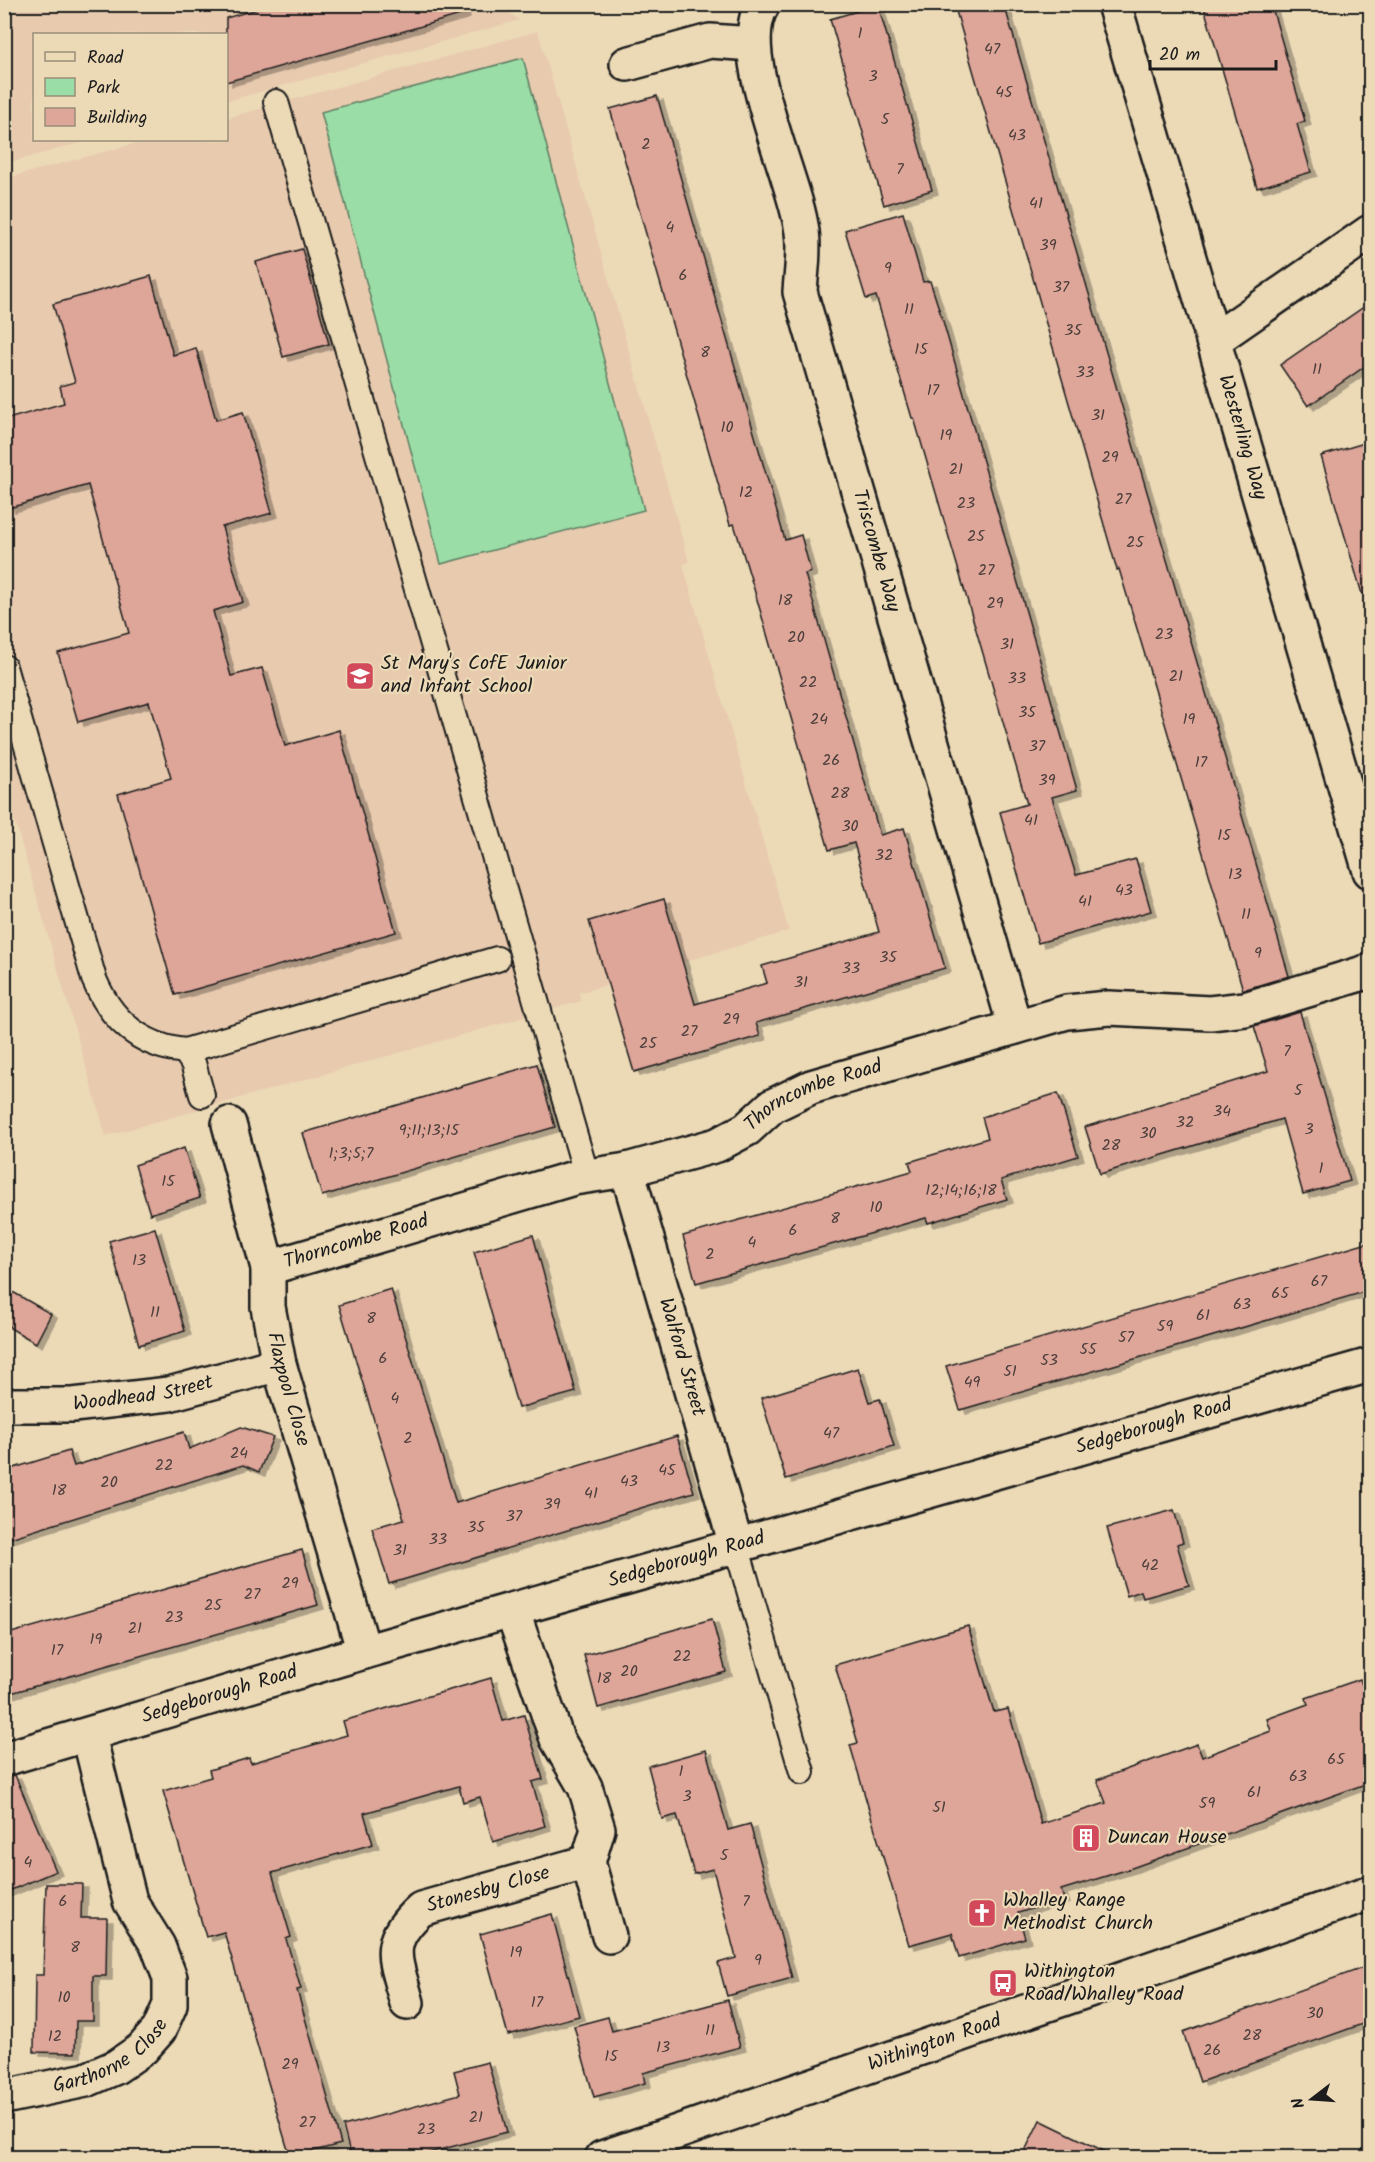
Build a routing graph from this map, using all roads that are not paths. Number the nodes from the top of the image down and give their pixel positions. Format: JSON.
{"nodes":[{"id":1,"x":763,"y":4,"type":"edge"},
{"id":2,"x":1114,"y":4,"type":"edge"},
{"id":3,"x":755,"y":58,"type":"junction"},
{"id":4,"x":627,"y":64,"type":"dead end"},
{"id":5,"x":276,"y":102,"type":"dead end"},
{"id":6,"x":1371,"y":232,"type":"edge"},
{"id":7,"x":1214,"y":341,"type":"junction"},
{"id":8,"x":4,"y":667,"type":"edge"},
{"id":9,"x":1361,"y":806,"type":"edge"},
{"id":10,"x":1371,"y":871,"type":"edge"},
{"id":11,"x":497,"y":959,"type":"dead end"},
{"id":12,"x":1371,"y":971,"type":"edge"},
{"id":13,"x":1015,"y":1027,"type":"junction"},
{"id":14,"x":185,"y":1051,"type":"junction"},
{"id":15,"x":202,"y":1095,"type":"dead end"},
{"id":16,"x":229,"y":1124,"type":"dead end"},
{"id":17,"x":627,"y":1170,"type":"junction"},
{"id":18,"x":587,"y":1176,"type":"junction"},
{"id":19,"x":268,"y":1268,"type":"junction"},
{"id":20,"x":279,"y":1364,"type":"junction"},
{"id":21,"x":1371,"y":1365,"type":"edge"},
{"id":22,"x":4,"y":1405,"type":"edge"},
{"id":23,"x":736,"y":1545,"type":"junction"},
{"id":24,"x":513,"y":1610,"type":"junction"},
{"id":25,"x":364,"y":1652,"type":"junction"},
{"id":26,"x":88,"y":1736,"type":"junction"},
{"id":27,"x":4,"y":1759,"type":"edge"},
{"id":28,"x":802,"y":1773,"type":"dead end"},
{"id":29,"x":588,"y":1862,"type":"junction"},
{"id":30,"x":1371,"y":1893,"type":"edge"},
{"id":31,"x":609,"y":1936,"type":"dead end"},
{"id":32,"x":407,"y":2002,"type":"dead end"},
{"id":33,"x":4,"y":2097,"type":"edge"},
{"id":34,"x":602,"y":2157,"type":"edge"}],
"edges":[{"from":1,"to":3,"type":"street"},
{"from":2,"to":7,"type":"street","name":"Westerling Way"},
{"from":3,"to":4,"type":"street"},
{"from":3,"to":13,"type":"street","name":"Triscombe Way"},
{"from":5,"to":18,"type":"lane"},
{"from":6,"to":7,"type":"street"},
{"from":7,"to":9,"type":"street","name":"Westerling Way"},
{"from":8,"to":14,"type":"lane"},
{"from":9,"to":10,"type":"street","name":"Westerling Way"},
{"from":11,"to":14,"type":"lane"},
{"from":12,"to":13,"type":"street","name":"Thorncombe Road"},
{"from":13,"to":17,"type":"street","name":"Thorncombe Road"},
{"from":14,"to":15,"type":"lane"},
{"from":16,"to":19,"type":"street","name":"Flaxpool Close"},
{"from":17,"to":18,"type":"street","name":"Thorncombe Road"},
{"from":17,"to":23,"type":"street","name":"Walford Street"},
{"from":18,"to":19,"type":"street","name":"Thorncombe Road"},
{"from":19,"to":20,"type":"street","name":"Flaxpool Close"},
{"from":20,"to":22,"type":"street","name":"Woodhead Street"},
{"from":20,"to":25,"type":"street","name":"Flaxpool Close"},
{"from":21,"to":23,"type":"street","name":"Sedgeborough Road"},
{"from":23,"to":24,"type":"street","name":"Sedgeborough Road"},
{"from":23,"to":28,"type":"lane"},
{"from":24,"to":25,"type":"street","name":"Sedgeborough Road"},
{"from":24,"to":29,"type":"street"},
{"from":25,"to":26,"type":"street","name":"Sedgeborough Road"},
{"from":26,"to":27,"type":"street","name":"Sedgeborough Road"},
{"from":26,"to":33,"type":"street","name":"Garthorne Close"},
{"from":29,"to":31,"type":"street"},
{"from":29,"to":32,"type":"street","name":"Stonesby Close"},
{"from":30,"to":34,"type":"street","name":"Withington Road"}]}
